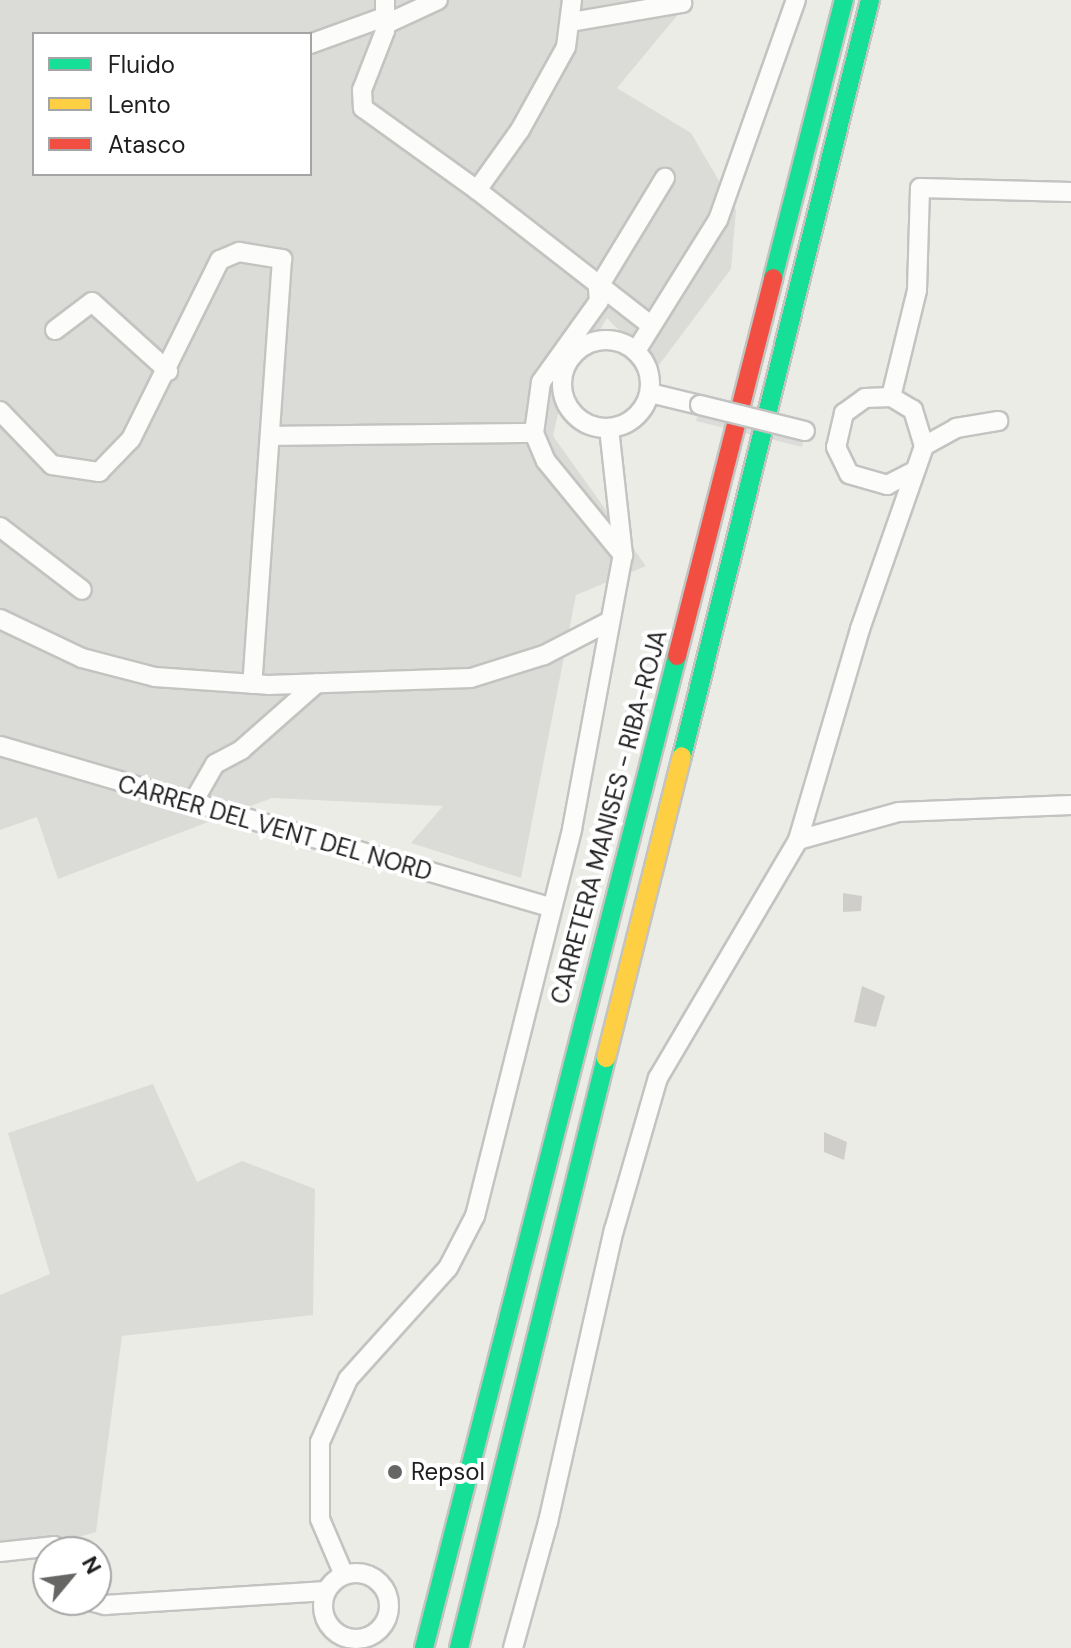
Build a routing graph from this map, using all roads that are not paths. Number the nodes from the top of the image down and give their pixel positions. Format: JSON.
{"nodes":[{"id":1,"x":438,"y":0,"type":"edge"},
{"id":2,"x":572,"y":0,"type":"edge"},
{"id":3,"x":796,"y":0,"type":"edge"},
{"id":4,"x":844,"y":0,"type":"edge"},
{"id":5,"x":870,"y":0,"type":"edge"},
{"id":6,"x":682,"y":3,"type":"dead end"},
{"id":7,"x":386,"y":13,"type":"edge"},
{"id":8,"x":571,"y":22,"type":"junction"},
{"id":9,"x":312,"y":43,"type":"edge"},
{"id":10,"x":665,"y":178,"type":"dead end"},
{"id":11,"x":477,"y":190,"type":"junction"},
{"id":12,"x":1071,"y":192,"type":"edge"},
{"id":13,"x":598,"y":288,"type":"junction"},
{"id":14,"x":649,"y":324,"type":"junction"},
{"id":15,"x":55,"y":330,"type":"dead end"},
{"id":16,"x":636,"y":351,"type":"junction"},
{"id":17,"x":168,"y":371,"type":"junction"},
{"id":18,"x":650,"y":393,"type":"junction"},
{"id":19,"x":891,"y":397,"type":"junction"},
{"id":20,"x":0,"y":411,"type":"edge"},
{"id":21,"x":998,"y":421,"type":"dead end"},
{"id":22,"x":609,"y":429,"type":"junction"},
{"id":23,"x":534,"y":433,"type":"junction"},
{"id":24,"x":272,"y":436,"type":"junction"},
{"id":25,"x":835,"y":437,"type":"junction"},
{"id":26,"x":924,"y":446,"type":"junction"},
{"id":27,"x":911,"y":473,"type":"junction"},
{"id":28,"x":0,"y":527,"type":"edge"},
{"id":29,"x":623,"y":555,"type":"junction"},
{"id":30,"x":82,"y":590,"type":"dead end"},
{"id":31,"x":0,"y":619,"type":"edge"},
{"id":32,"x":610,"y":621,"type":"junction"},
{"id":33,"x":317,"y":683,"type":"junction"},
{"id":34,"x":252,"y":684,"type":"junction"},
{"id":35,"x":0,"y":746,"type":"edge"},
{"id":36,"x":192,"y":804,"type":"junction"},
{"id":37,"x":1069,"y":807,"type":"edge"},
{"id":38,"x":798,"y":840,"type":"junction"},
{"id":39,"x":550,"y":907,"type":"junction"},
{"id":40,"x":32,"y":1548,"type":"edge"},
{"id":41,"x":0,"y":1552,"type":"edge"},
{"id":42,"x":344,"y":1575,"type":"junction"},
{"id":43,"x":326,"y":1591,"type":"junction"},
{"id":44,"x":112,"y":1605,"type":"edge"},
{"id":45,"x":334,"y":1640,"type":"edge"},
{"id":46,"x":381,"y":1640,"type":"edge"},
{"id":47,"x":424,"y":1648,"type":"edge"},
{"id":48,"x":459,"y":1648,"type":"edge"},
{"id":49,"x":513,"y":1648,"type":"edge"}],
"edges":[{"from":1,"to":7,"type":"street"},
{"from":2,"to":8,"type":"street"},
{"from":3,"to":14,"type":"street"},
{"from":4,"to":47,"type":"main road","name":"CARRETERA MANISES - RIBA-ROJA"},
{"from":5,"to":48,"type":"main road"},
{"from":6,"to":8,"type":"street"},
{"from":7,"to":9,"type":"street"},
{"from":7,"to":11,"type":"street"},
{"from":8,"to":11,"type":"street"},
{"from":10,"to":13,"type":"street"},
{"from":11,"to":13,"type":"street"},
{"from":12,"to":19,"type":"street"},
{"from":13,"to":14,"type":"street"},
{"from":13,"to":23,"type":"street"},
{"from":14,"to":16,"type":"street"},
{"from":15,"to":17,"type":"street"},
{"from":16,"to":18,"type":"street"},
{"from":16,"to":22,"type":"street"},
{"from":17,"to":20,"type":"street"},
{"from":17,"to":24,"type":"street"},
{"from":18,"to":22,"type":"street"},
{"from":18,"to":25,"type":"street","bridge":true},
{"from":19,"to":25,"type":"street"},
{"from":19,"to":26,"type":"street"},
{"from":21,"to":26,"type":"street"},
{"from":22,"to":29,"type":"street"},
{"from":23,"to":24,"type":"street"},
{"from":23,"to":29,"type":"street"},
{"from":24,"to":34,"type":"street"},
{"from":25,"to":27,"type":"street"},
{"from":26,"to":27,"type":"street"},
{"from":27,"to":38,"type":"street"},
{"from":28,"to":30,"type":"street"},
{"from":29,"to":32,"type":"street"},
{"from":31,"to":34,"type":"street"},
{"from":32,"to":33,"type":"street"},
{"from":32,"to":39,"type":"street"},
{"from":33,"to":34,"type":"street"},
{"from":33,"to":36,"type":"street"},
{"from":35,"to":36,"type":"street","name":"CARRER DEL VENT DEL NORD"},
{"from":36,"to":39,"type":"street","name":"CARRER DEL VENT DEL NORD"},
{"from":37,"to":38,"type":"street"},
{"from":38,"to":49,"type":"street"},
{"from":39,"to":42,"type":"street"},
{"from":40,"to":41,"type":"street"},
{"from":42,"to":43,"type":"street"},
{"from":42,"to":46,"type":"street"},
{"from":43,"to":44,"type":"street"},
{"from":43,"to":45,"type":"street"},
{"from":45,"to":46,"type":"street"}]}
